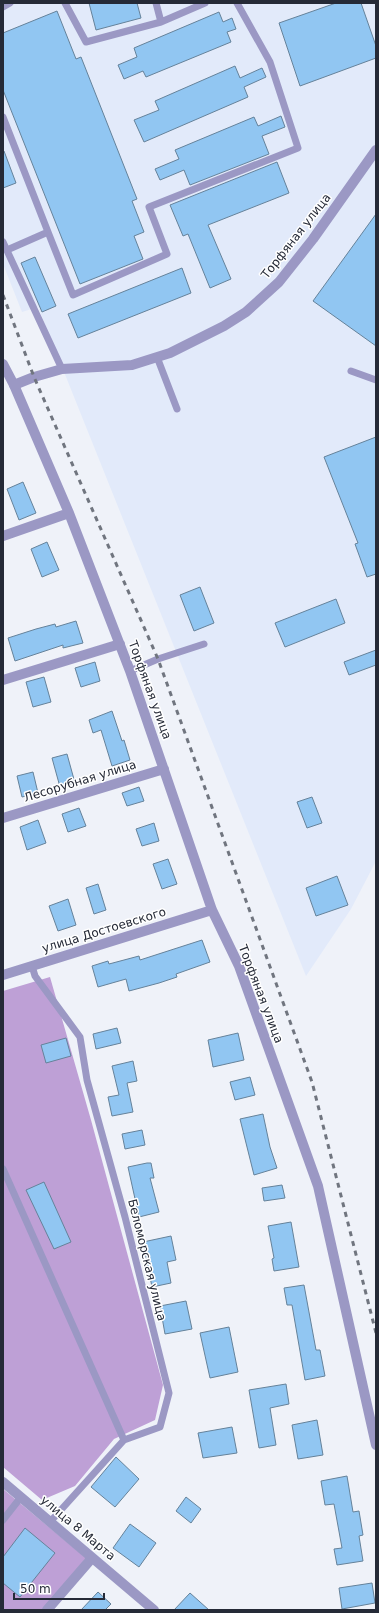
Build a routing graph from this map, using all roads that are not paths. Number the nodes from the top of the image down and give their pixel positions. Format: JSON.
{"nodes":[{"id":1,"x":10,"y":3,"type":"edge"},
{"id":2,"x":65,"y":3,"type":"edge"},
{"id":3,"x":156,"y":3,"type":"edge"},
{"id":4,"x":205,"y":3,"type":"edge"},
{"id":5,"x":237,"y":3,"type":"edge"},
{"id":6,"x":3,"y":7,"type":"edge"},
{"id":7,"x":161,"y":22,"type":"junction"},
{"id":8,"x":3,"y":117,"type":"edge"},
{"id":9,"x":376,"y":150,"type":"edge"},
{"id":10,"x":48,"y":232,"type":"junction"},
{"id":11,"x":3,"y":242,"type":"edge"},
{"id":12,"x":7,"y":250,"type":"junction"},
{"id":13,"x":157,"y":357,"type":"junction"},
{"id":14,"x":3,"y":364,"type":"edge"},
{"id":15,"x":62,"y":370,"type":"junction"},
{"id":16,"x":351,"y":371,"type":"dead end"},
{"id":17,"x":376,"y":380,"type":"edge"},
{"id":18,"x":14,"y":384,"type":"junction"},
{"id":19,"x":177,"y":409,"type":"dead end"},
{"id":20,"x":69,"y":513,"type":"junction"},
{"id":21,"x":3,"y":536,"type":"edge"},
{"id":22,"x":120,"y":644,"type":"junction"},
{"id":23,"x":204,"y":644,"type":"dead end"},
{"id":24,"x":130,"y":671,"type":"junction"},
{"id":25,"x":3,"y":680,"type":"edge"},
{"id":26,"x":164,"y":769,"type":"junction"},
{"id":27,"x":3,"y":818,"type":"edge"},
{"id":28,"x":212,"y":910,"type":"junction"},
{"id":29,"x":32,"y":966,"type":"junction"},
{"id":30,"x":3,"y":975,"type":"edge"},
{"id":31,"x":3,"y":1169,"type":"edge"},
{"id":32,"x":124,"y":1440,"type":"junction"},
{"id":33,"x":376,"y":1445,"type":"edge"},
{"id":34,"x":3,"y":1482,"type":"edge"},
{"id":35,"x":21,"y":1497,"type":"junction"},
{"id":36,"x":3,"y":1520,"type":"edge"},
{"id":37,"x":50,"y":1522,"type":"junction"},
{"id":38,"x":92,"y":1558,"type":"junction"},
{"id":39,"x":47,"y":1610,"type":"edge"},
{"id":40,"x":154,"y":1610,"type":"edge"}],
"edges":[{"from":1,"to":6,"type":"lane"},
{"from":2,"to":7,"type":"lane"},
{"from":3,"to":7,"type":"lane"},
{"from":4,"to":7,"type":"lane"},
{"from":5,"to":10,"type":"lane"},
{"from":8,"to":10,"type":"lane"},
{"from":9,"to":13,"type":"street","name":"Торфяная улица"},
{"from":10,"to":12,"type":"lane"},
{"from":11,"to":12,"type":"lane"},
{"from":12,"to":15,"type":"lane"},
{"from":13,"to":15,"type":"street","name":"Торфяная улица"},
{"from":13,"to":19,"type":"lane"},
{"from":14,"to":18,"type":"street"},
{"from":15,"to":18,"type":"street","name":"Торфяная улица"},
{"from":16,"to":17,"type":"lane"},
{"from":18,"to":20,"type":"street","name":"Торфяная улица"},
{"from":20,"to":21,"type":"street"},
{"from":20,"to":22,"type":"street","name":"Торфяная улица"},
{"from":22,"to":24,"type":"street","name":"Торфяная улица"},
{"from":22,"to":25,"type":"street"},
{"from":23,"to":24,"type":"lane"},
{"from":24,"to":26,"type":"street","name":"Торфяная улица"},
{"from":26,"to":27,"type":"street","name":"Лесорубная улица"},
{"from":26,"to":28,"type":"street","name":"Торфяная улица"},
{"from":28,"to":29,"type":"street","name":"улица Достоевского"},
{"from":28,"to":33,"type":"street","name":"Торфяная улица"},
{"from":29,"to":30,"type":"street","name":"улица Достоевского"},
{"from":29,"to":32,"type":"lane","name":"Беломорская улица"},
{"from":31,"to":32,"type":"lane"},
{"from":32,"to":37,"type":"lane","name":"Беломорская улица"},
{"from":34,"to":35,"type":"street","name":"улица 8 Марта"},
{"from":35,"to":36,"type":"lane"},
{"from":35,"to":37,"type":"street","name":"улица 8 Марта"},
{"from":37,"to":38,"type":"street","name":"улица 8 Марта"},
{"from":38,"to":39,"type":"street"},
{"from":38,"to":40,"type":"street","name":"улица 8 Марта"}]}
